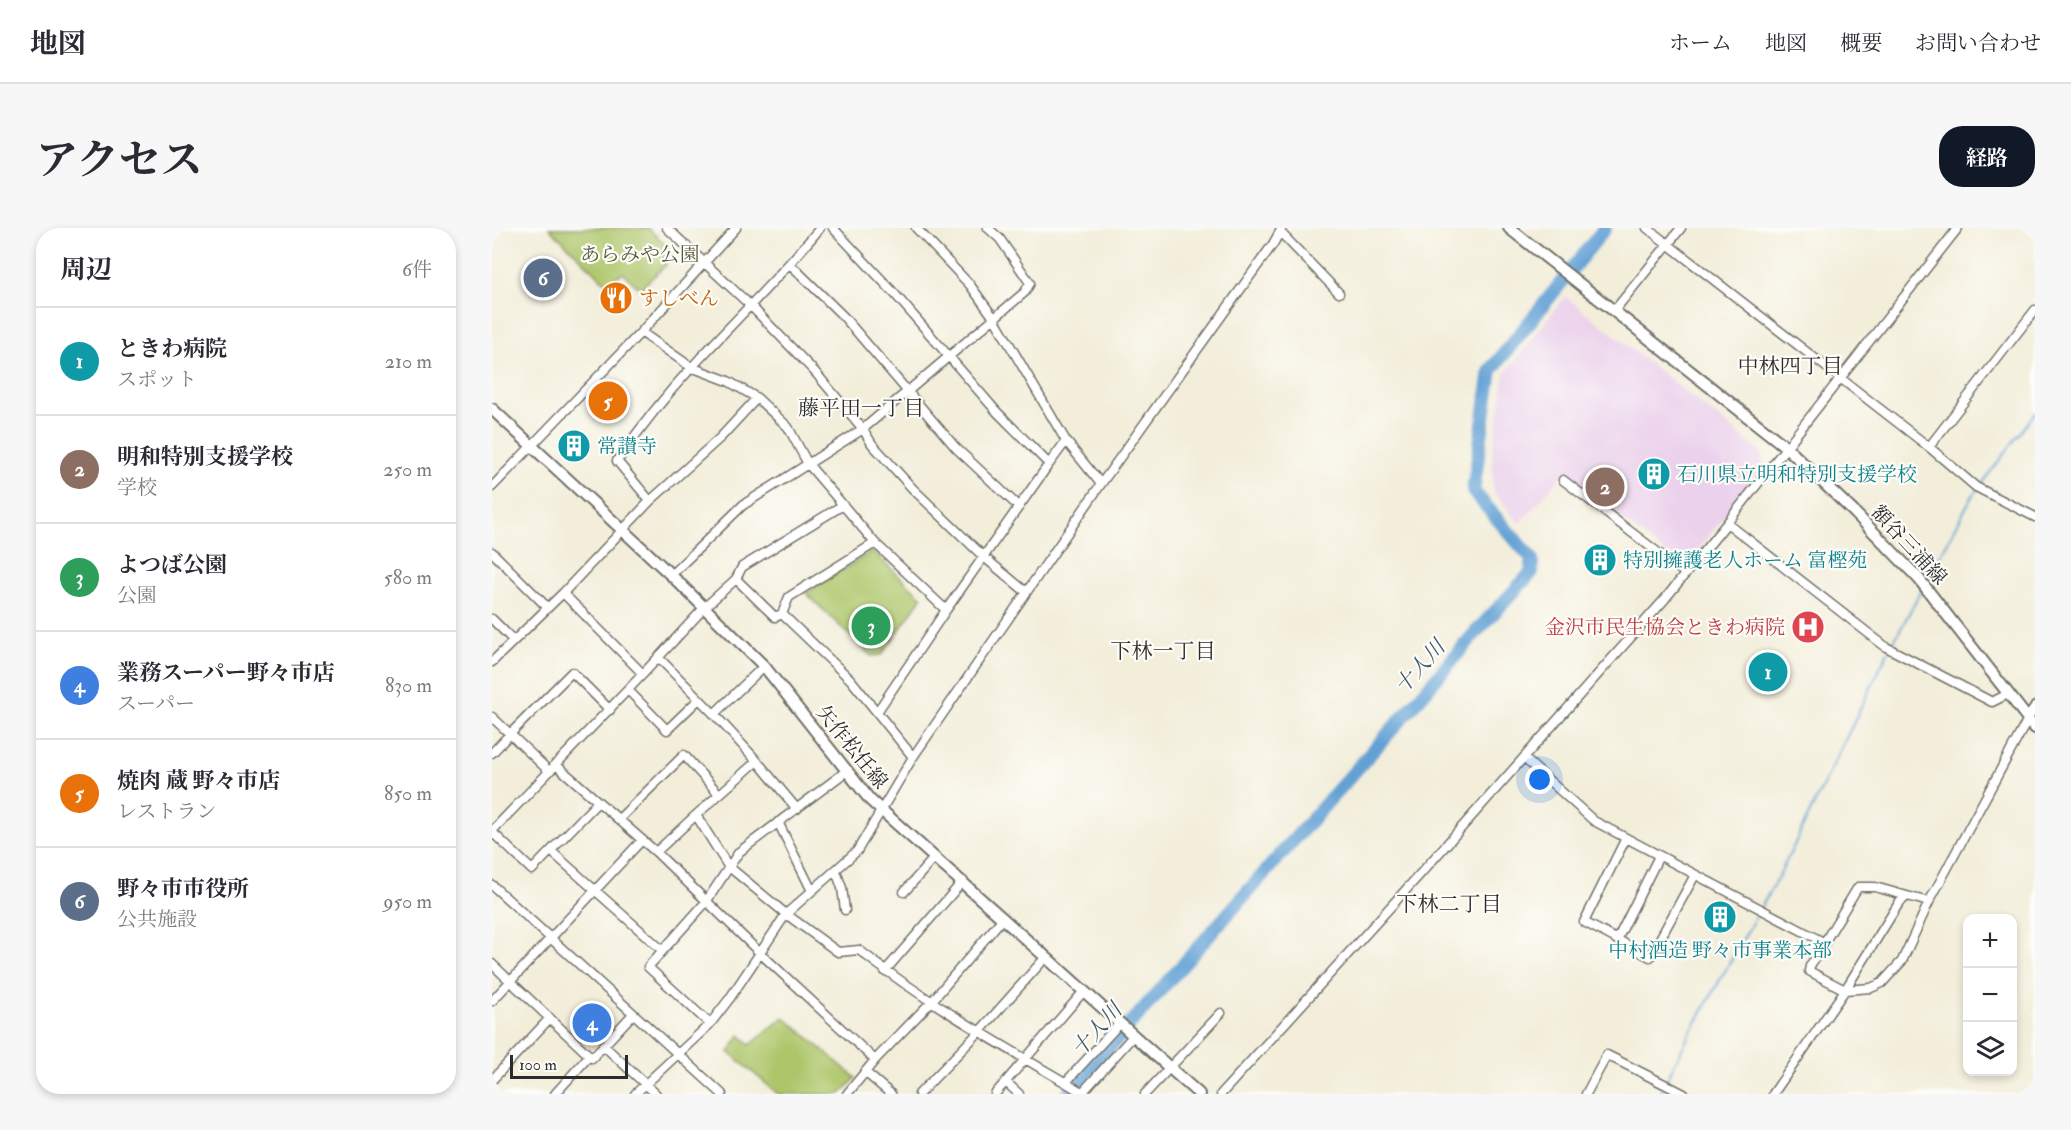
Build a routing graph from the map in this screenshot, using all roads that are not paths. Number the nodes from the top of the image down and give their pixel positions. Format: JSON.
{"nodes":[{"id":1,"x":667,"y":228,"type":"edge"},
{"id":2,"x":736,"y":228,"type":"edge"},
{"id":3,"x":820,"y":228,"type":"edge"},
{"id":4,"x":833,"y":228,"type":"edge"},
{"id":5,"x":916,"y":228,"type":"edge"},
{"id":6,"x":988,"y":228,"type":"edge"},
{"id":7,"x":1509,"y":228,"type":"edge"},
{"id":8,"x":1647,"y":228,"type":"edge"},
{"id":9,"x":1681,"y":228,"type":"edge"},
{"id":10,"x":1958,"y":228,"type":"edge"},
{"id":11,"x":1281,"y":230,"type":"edge"},
{"id":12,"x":1668,"y":244,"type":"junction"},
{"id":13,"x":703,"y":262,"type":"junction"},
{"id":14,"x":790,"y":264,"type":"junction"},
{"id":15,"x":1339,"y":293,"type":"dead end"},
{"id":16,"x":751,"y":306,"type":"junction"},
{"id":17,"x":2035,"y":310,"type":"edge"},
{"id":18,"x":1614,"y":311,"type":"junction"},
{"id":19,"x":994,"y":318,"type":"junction"},
{"id":20,"x":641,"y":332,"type":"junction"},
{"id":21,"x":949,"y":356,"type":"junction"},
{"id":22,"x":691,"y":367,"type":"junction"},
{"id":23,"x":1840,"y":380,"type":"junction"},
{"id":24,"x":908,"y":391,"type":"junction"},
{"id":25,"x":757,"y":398,"type":"junction"},
{"id":26,"x":492,"y":409,"type":"edge"},
{"id":27,"x":863,"y":429,"type":"junction"},
{"id":28,"x":1066,"y":441,"type":"junction"},
{"id":29,"x":530,"y":446,"type":"junction"},
{"id":30,"x":1786,"y":447,"type":"junction"},
{"id":31,"x":1929,"y":447,"type":"junction"},
{"id":32,"x":808,"y":464,"type":"junction"},
{"id":33,"x":1048,"y":464,"type":"junction"},
{"id":34,"x":1563,"y":480,"type":"dead end"},
{"id":35,"x":1101,"y":484,"type":"junction"},
{"id":36,"x":492,"y":487,"type":"edge"},
{"id":37,"x":650,"y":501,"type":"junction"},
{"id":38,"x":843,"y":505,"type":"junction"},
{"id":39,"x":1019,"y":507,"type":"junction"},
{"id":40,"x":2035,"y":517,"type":"edge"},
{"id":41,"x":1727,"y":523,"type":"junction"},
{"id":42,"x":622,"y":531,"type":"junction"},
{"id":43,"x":875,"y":543,"type":"junction"},
{"id":44,"x":492,"y":552,"type":"edge"},
{"id":45,"x":984,"y":557,"type":"junction"},
{"id":46,"x":1686,"y":574,"type":"junction"},
{"id":47,"x":670,"y":575,"type":"junction"},
{"id":48,"x":736,"y":579,"type":"junction"},
{"id":49,"x":1026,"y":592,"type":"junction"},
{"id":50,"x":563,"y":593,"type":"junction"},
{"id":51,"x":547,"y":607,"type":"junction"},
{"id":52,"x":704,"y":609,"type":"junction"},
{"id":53,"x":946,"y":610,"type":"junction"},
{"id":54,"x":782,"y":614,"type":"junction"},
{"id":55,"x":492,"y":620,"type":"edge"},
{"id":56,"x":513,"y":640,"type":"junction"},
{"id":57,"x":658,"y":657,"type":"junction"},
{"id":58,"x":492,"y":662,"type":"edge"},
{"id":59,"x":764,"y":666,"type":"junction"},
{"id":60,"x":643,"y":674,"type":"junction"},
{"id":61,"x":628,"y":690,"type":"junction"},
{"id":62,"x":2008,"y":694,"type":"junction"},
{"id":63,"x":699,"y":699,"type":"junction"},
{"id":64,"x":2035,"y":706,"type":"edge"},
{"id":65,"x":610,"y":710,"type":"junction"},
{"id":66,"x":877,"y":712,"type":"junction"},
{"id":67,"x":714,"y":714,"type":"junction"},
{"id":68,"x":492,"y":717,"type":"edge"},
{"id":69,"x":2032,"y":724,"type":"edge"},
{"id":70,"x":510,"y":734,"type":"junction"},
{"id":71,"x":492,"y":753,"type":"edge"},
{"id":72,"x":913,"y":757,"type":"junction"},
{"id":73,"x":1524,"y":758,"type":"junction"},
{"id":74,"x":756,"y":761,"type":"junction"},
{"id":75,"x":552,"y":768,"type":"junction"},
{"id":76,"x":848,"y":771,"type":"junction"},
{"id":77,"x":718,"y":793,"type":"junction"},
{"id":78,"x":598,"y":802,"type":"junction"},
{"id":79,"x":797,"y":809,"type":"junction"},
{"id":80,"x":881,"y":809,"type":"junction"},
{"id":81,"x":696,"y":815,"type":"junction"},
{"id":82,"x":618,"y":820,"type":"junction"},
{"id":83,"x":778,"y":822,"type":"junction"},
{"id":84,"x":492,"y":831,"type":"edge"},
{"id":85,"x":1626,"y":838,"type":"junction"},
{"id":86,"x":642,"y":840,"type":"junction"},
{"id":87,"x":551,"y":852,"type":"junction"},
{"id":88,"x":656,"y":852,"type":"junction"},
{"id":89,"x":1659,"y":856,"type":"junction"},
{"id":90,"x":935,"y":857,"type":"junction"},
{"id":91,"x":728,"y":866,"type":"junction"},
{"id":92,"x":836,"y":871,"type":"junction"},
{"id":93,"x":1695,"y":875,"type":"junction"},
{"id":94,"x":963,"y":881,"type":"junction"},
{"id":95,"x":492,"y":885,"type":"edge"},
{"id":96,"x":596,"y":891,"type":"junction"},
{"id":97,"x":812,"y":891,"type":"junction"},
{"id":98,"x":904,"y":892,"type":"dead end"},
{"id":99,"x":1907,"y":896,"type":"junction"},
{"id":100,"x":706,"y":902,"type":"junction"},
{"id":101,"x":1929,"y":902,"type":"junction"},
{"id":102,"x":845,"y":910,"type":"dead end"},
{"id":103,"x":786,"y":914,"type":"junction"},
{"id":104,"x":1004,"y":918,"type":"junction"},
{"id":105,"x":551,"y":940,"type":"junction"},
{"id":106,"x":1617,"y":940,"type":"junction"},
{"id":107,"x":1825,"y":943,"type":"junction"},
{"id":108,"x":662,"y":950,"type":"junction"},
{"id":109,"x":759,"y":952,"type":"junction"},
{"id":110,"x":1046,"y":957,"type":"junction"},
{"id":111,"x":492,"y":964,"type":"edge"},
{"id":112,"x":885,"y":971,"type":"junction"},
{"id":113,"x":511,"y":981,"type":"junction"},
{"id":114,"x":1845,"y":990,"type":"junction"},
{"id":115,"x":1084,"y":991,"type":"junction"},
{"id":116,"x":932,"y":1000,"type":"junction"},
{"id":117,"x":492,"y":1001,"type":"edge"},
{"id":118,"x":1221,"y":1013,"type":"dead end"},
{"id":119,"x":633,"y":1014,"type":"junction"},
{"id":120,"x":550,"y":1018,"type":"junction"},
{"id":121,"x":710,"y":1024,"type":"junction"},
{"id":122,"x":1127,"y":1029,"type":"junction"},
{"id":123,"x":980,"y":1031,"type":"junction"},
{"id":124,"x":603,"y":1046,"type":"junction"},
{"id":125,"x":678,"y":1054,"type":"junction"},
{"id":126,"x":590,"y":1056,"type":"junction"},
{"id":127,"x":1027,"y":1058,"type":"junction"},
{"id":128,"x":875,"y":1060,"type":"junction"},
{"id":129,"x":1170,"y":1066,"type":"junction"},
{"id":130,"x":865,"y":1072,"type":"junction"},
{"id":131,"x":492,"y":1080,"type":"edge"},
{"id":132,"x":1006,"y":1082,"type":"junction"},
{"id":133,"x":646,"y":1084,"type":"junction"},
{"id":134,"x":1077,"y":1089,"type":"edge"},
{"id":135,"x":555,"y":1094,"type":"edge"},
{"id":136,"x":635,"y":1094,"type":"edge"},
{"id":137,"x":656,"y":1094,"type":"edge"},
{"id":138,"x":722,"y":1094,"type":"edge"},
{"id":139,"x":847,"y":1094,"type":"edge"},
{"id":140,"x":891,"y":1094,"type":"edge"},
{"id":141,"x":919,"y":1094,"type":"edge"},
{"id":142,"x":995,"y":1094,"type":"edge"},
{"id":143,"x":1019,"y":1094,"type":"edge"},
{"id":144,"x":1145,"y":1094,"type":"edge"},
{"id":145,"x":1199,"y":1094,"type":"edge"},
{"id":146,"x":1221,"y":1094,"type":"edge"},
{"id":147,"x":1586,"y":1094,"type":"edge"},
{"id":148,"x":1684,"y":1094,"type":"edge"},
{"id":149,"x":1773,"y":1094,"type":"edge"}],
"edges":[{"from":1,"to":13,"type":"street"},
{"from":2,"to":13,"type":"street"},
{"from":3,"to":14,"type":"street"},
{"from":4,"to":21,"type":"street"},
{"from":5,"to":19,"type":"street"},
{"from":6,"to":19,"type":"street"},
{"from":7,"to":18,"type":"main road","name":"額谷三浦線"},
{"from":8,"to":12,"type":"street"},
{"from":9,"to":12,"type":"street"},
{"from":10,"to":23,"type":"street"},
{"from":11,"to":15,"type":"street"},
{"from":11,"to":35,"type":"street"},
{"from":12,"to":18,"type":"street"},
{"from":12,"to":23,"type":"street"},
{"from":13,"to":16,"type":"street"},
{"from":13,"to":20,"type":"street"},
{"from":14,"to":16,"type":"street"},
{"from":14,"to":24,"type":"street"},
{"from":16,"to":22,"type":"street"},
{"from":16,"to":27,"type":"street"},
{"from":17,"to":31,"type":"street"},
{"from":18,"to":30,"type":"main road","name":"額谷三浦線"},
{"from":19,"to":21,"type":"street"},
{"from":19,"to":28,"type":"street"},
{"from":20,"to":22,"type":"street"},
{"from":20,"to":29,"type":"street"},
{"from":21,"to":24,"type":"street"},
{"from":21,"to":33,"type":"street"},
{"from":22,"to":25,"type":"street"},
{"from":22,"to":37,"type":"street"},
{"from":23,"to":30,"type":"street"},
{"from":23,"to":31,"type":"street"},
{"from":24,"to":27,"type":"street"},
{"from":24,"to":39,"type":"street"},
{"from":25,"to":32,"type":"street"},
{"from":25,"to":37,"type":"street"},
{"from":26,"to":29,"type":"main road","name":"矢作松任線"},
{"from":27,"to":32,"type":"street"},
{"from":27,"to":45,"type":"street"},
{"from":28,"to":33,"type":"street"},
{"from":28,"to":35,"type":"street"},
{"from":29,"to":36,"type":"street"},
{"from":29,"to":42,"type":"main road","name":"矢作松任線"},
{"from":30,"to":41,"type":"street"},
{"from":30,"to":62,"type":"main road","name":"額谷三浦線"},
{"from":31,"to":40,"type":"street"},
{"from":32,"to":38,"type":"street"},
{"from":32,"to":47,"type":"street"},
{"from":33,"to":39,"type":"street"},
{"from":34,"to":46,"type":"street"},
{"from":35,"to":49,"type":"street"},
{"from":37,"to":42,"type":"street"},
{"from":38,"to":43,"type":"street"},
{"from":38,"to":48,"type":"street"},
{"from":39,"to":45,"type":"street"},
{"from":41,"to":46,"type":"street"},
{"from":41,"to":62,"type":"street"},
{"from":42,"to":47,"type":"main road","name":"矢作松任線"},
{"from":42,"to":50,"type":"street"},
{"from":43,"to":53,"type":"street"},
{"from":43,"to":54,"type":"street"},
{"from":44,"to":51,"type":"street"},
{"from":45,"to":49,"type":"street"},
{"from":45,"to":53,"type":"street"},
{"from":46,"to":73,"type":"street"},
{"from":47,"to":52,"type":"main road","name":"矢作松任線"},
{"from":48,"to":52,"type":"street"},
{"from":48,"to":54,"type":"street"},
{"from":49,"to":72,"type":"street"},
{"from":50,"to":51,"type":"street"},
{"from":50,"to":60,"type":"street"},
{"from":51,"to":56,"type":"street"},
{"from":52,"to":57,"type":"street"},
{"from":52,"to":59,"type":"main road","name":"矢作松任線"},
{"from":53,"to":66,"type":"street"},
{"from":54,"to":66,"type":"street"},
{"from":55,"to":56,"type":"street"},
{"from":56,"to":58,"type":"street"},
{"from":57,"to":60,"type":"street"},
{"from":57,"to":63,"type":"street"},
{"from":59,"to":67,"type":"street"},
{"from":59,"to":76,"type":"main road","name":"矢作松任線"},
{"from":60,"to":61,"type":"street"},
{"from":61,"to":63,"type":"street"},
{"from":61,"to":65,"type":"street"},
{"from":62,"to":69,"type":"main road","name":"額谷三浦線"},
{"from":63,"to":67,"type":"street"},
{"from":64,"to":69,"type":"street"},
{"from":65,"to":70,"type":"street"},
{"from":65,"to":75,"type":"street"},
{"from":66,"to":72,"type":"street"},
{"from":67,"to":74,"type":"street"},
{"from":68,"to":70,"type":"street"},
{"from":69,"to":101,"type":"street"},
{"from":70,"to":71,"type":"street"},
{"from":70,"to":75,"type":"street"},
{"from":72,"to":80,"type":"street"},
{"from":73,"to":85,"type":"street"},
{"from":73,"to":146,"type":"street"},
{"from":74,"to":77,"type":"street"},
{"from":74,"to":79,"type":"street"},
{"from":75,"to":78,"type":"street"},
{"from":75,"to":84,"type":"street"},
{"from":76,"to":79,"type":"street"},
{"from":76,"to":80,"type":"main road","name":"矢作松任線"},
{"from":77,"to":81,"type":"street"},
{"from":77,"to":82,"type":"street"},
{"from":78,"to":82,"type":"street"},
{"from":78,"to":87,"type":"street"},
{"from":79,"to":83,"type":"street"},
{"from":80,"to":90,"type":"main road","name":"矢作松任線"},
{"from":80,"to":92,"type":"street"},
{"from":81,"to":88,"type":"street"},
{"from":81,"to":91,"type":"street"},
{"from":82,"to":86,"type":"street"},
{"from":83,"to":91,"type":"street"},
{"from":83,"to":97,"type":"street"},
{"from":84,"to":87,"type":"street"},
{"from":85,"to":89,"type":"street"},
{"from":85,"to":106,"type":"street"},
{"from":86,"to":88,"type":"street"},
{"from":86,"to":96,"type":"street"},
{"from":87,"to":96,"type":"street"},
{"from":88,"to":100,"type":"street"},
{"from":89,"to":93,"type":"street"},
{"from":89,"to":106,"type":"street"},
{"from":90,"to":94,"type":"main road","name":"矢作松任線"},
{"from":90,"to":98,"type":"street"},
{"from":91,"to":100,"type":"street"},
{"from":91,"to":103,"type":"street"},
{"from":92,"to":97,"type":"street"},
{"from":92,"to":102,"type":"street"},
{"from":93,"to":106,"type":"street"},
{"from":93,"to":107,"type":"street"},
{"from":94,"to":104,"type":"main road","name":"矢作松任線"},
{"from":94,"to":112,"type":"street"},
{"from":95,"to":105,"type":"street"},
{"from":96,"to":105,"type":"street"},
{"from":96,"to":108,"type":"street"},
{"from":97,"to":103,"type":"street"},
{"from":99,"to":101,"type":"street"},
{"from":99,"to":107,"type":"street"},
{"from":99,"to":114,"type":"street"},
{"from":100,"to":108,"type":"street"},
{"from":100,"to":109,"type":"street"},
{"from":101,"to":114,"type":"street"},
{"from":103,"to":109,"type":"street"},
{"from":103,"to":112,"type":"street"},
{"from":104,"to":110,"type":"main road","name":"矢作松任線"},
{"from":104,"to":116,"type":"street"},
{"from":105,"to":113,"type":"street"},
{"from":105,"to":119,"type":"street"},
{"from":107,"to":114,"type":"street"},
{"from":108,"to":121,"type":"street"},
{"from":109,"to":121,"type":"street"},
{"from":109,"to":128,"type":"street"},
{"from":110,"to":115,"type":"main road","name":"矢作松任線"},
{"from":110,"to":123,"type":"street"},
{"from":111,"to":113,"type":"street"},
{"from":112,"to":116,"type":"street"},
{"from":113,"to":117,"type":"street"},
{"from":113,"to":120,"type":"street"},
{"from":114,"to":149,"type":"street"},
{"from":115,"to":122,"type":"main road","name":"矢作松任線"},
{"from":115,"to":127,"type":"street"},
{"from":116,"to":123,"type":"street"},
{"from":116,"to":128,"type":"street"},
{"from":118,"to":129,"type":"street"},
{"from":119,"to":124,"type":"street"},
{"from":119,"to":125,"type":"street"},
{"from":120,"to":126,"type":"street"},
{"from":120,"to":131,"type":"street"},
{"from":121,"to":125,"type":"street"},
{"from":122,"to":129,"type":"main road","name":"矢作松任線"},
{"from":122,"to":134,"type":"street"},
{"from":122,"to":134,"type":"street"},
{"from":123,"to":127,"type":"street"},
{"from":123,"to":141,"type":"street"},
{"from":124,"to":126,"type":"street"},
{"from":124,"to":133,"type":"street"},
{"from":125,"to":133,"type":"street"},
{"from":125,"to":138,"type":"street"},
{"from":126,"to":135,"type":"street"},
{"from":127,"to":132,"type":"street"},
{"from":127,"to":134,"type":"street"},
{"from":128,"to":130,"type":"street"},
{"from":129,"to":144,"type":"street"},
{"from":129,"to":145,"type":"main road","name":"矢作松任線"},
{"from":130,"to":139,"type":"street"},
{"from":130,"to":140,"type":"street"},
{"from":132,"to":142,"type":"street"},
{"from":132,"to":143,"type":"street"},
{"from":133,"to":136,"type":"street"},
{"from":133,"to":137,"type":"street"},
{"from":147,"to":148,"type":"street"}]}
